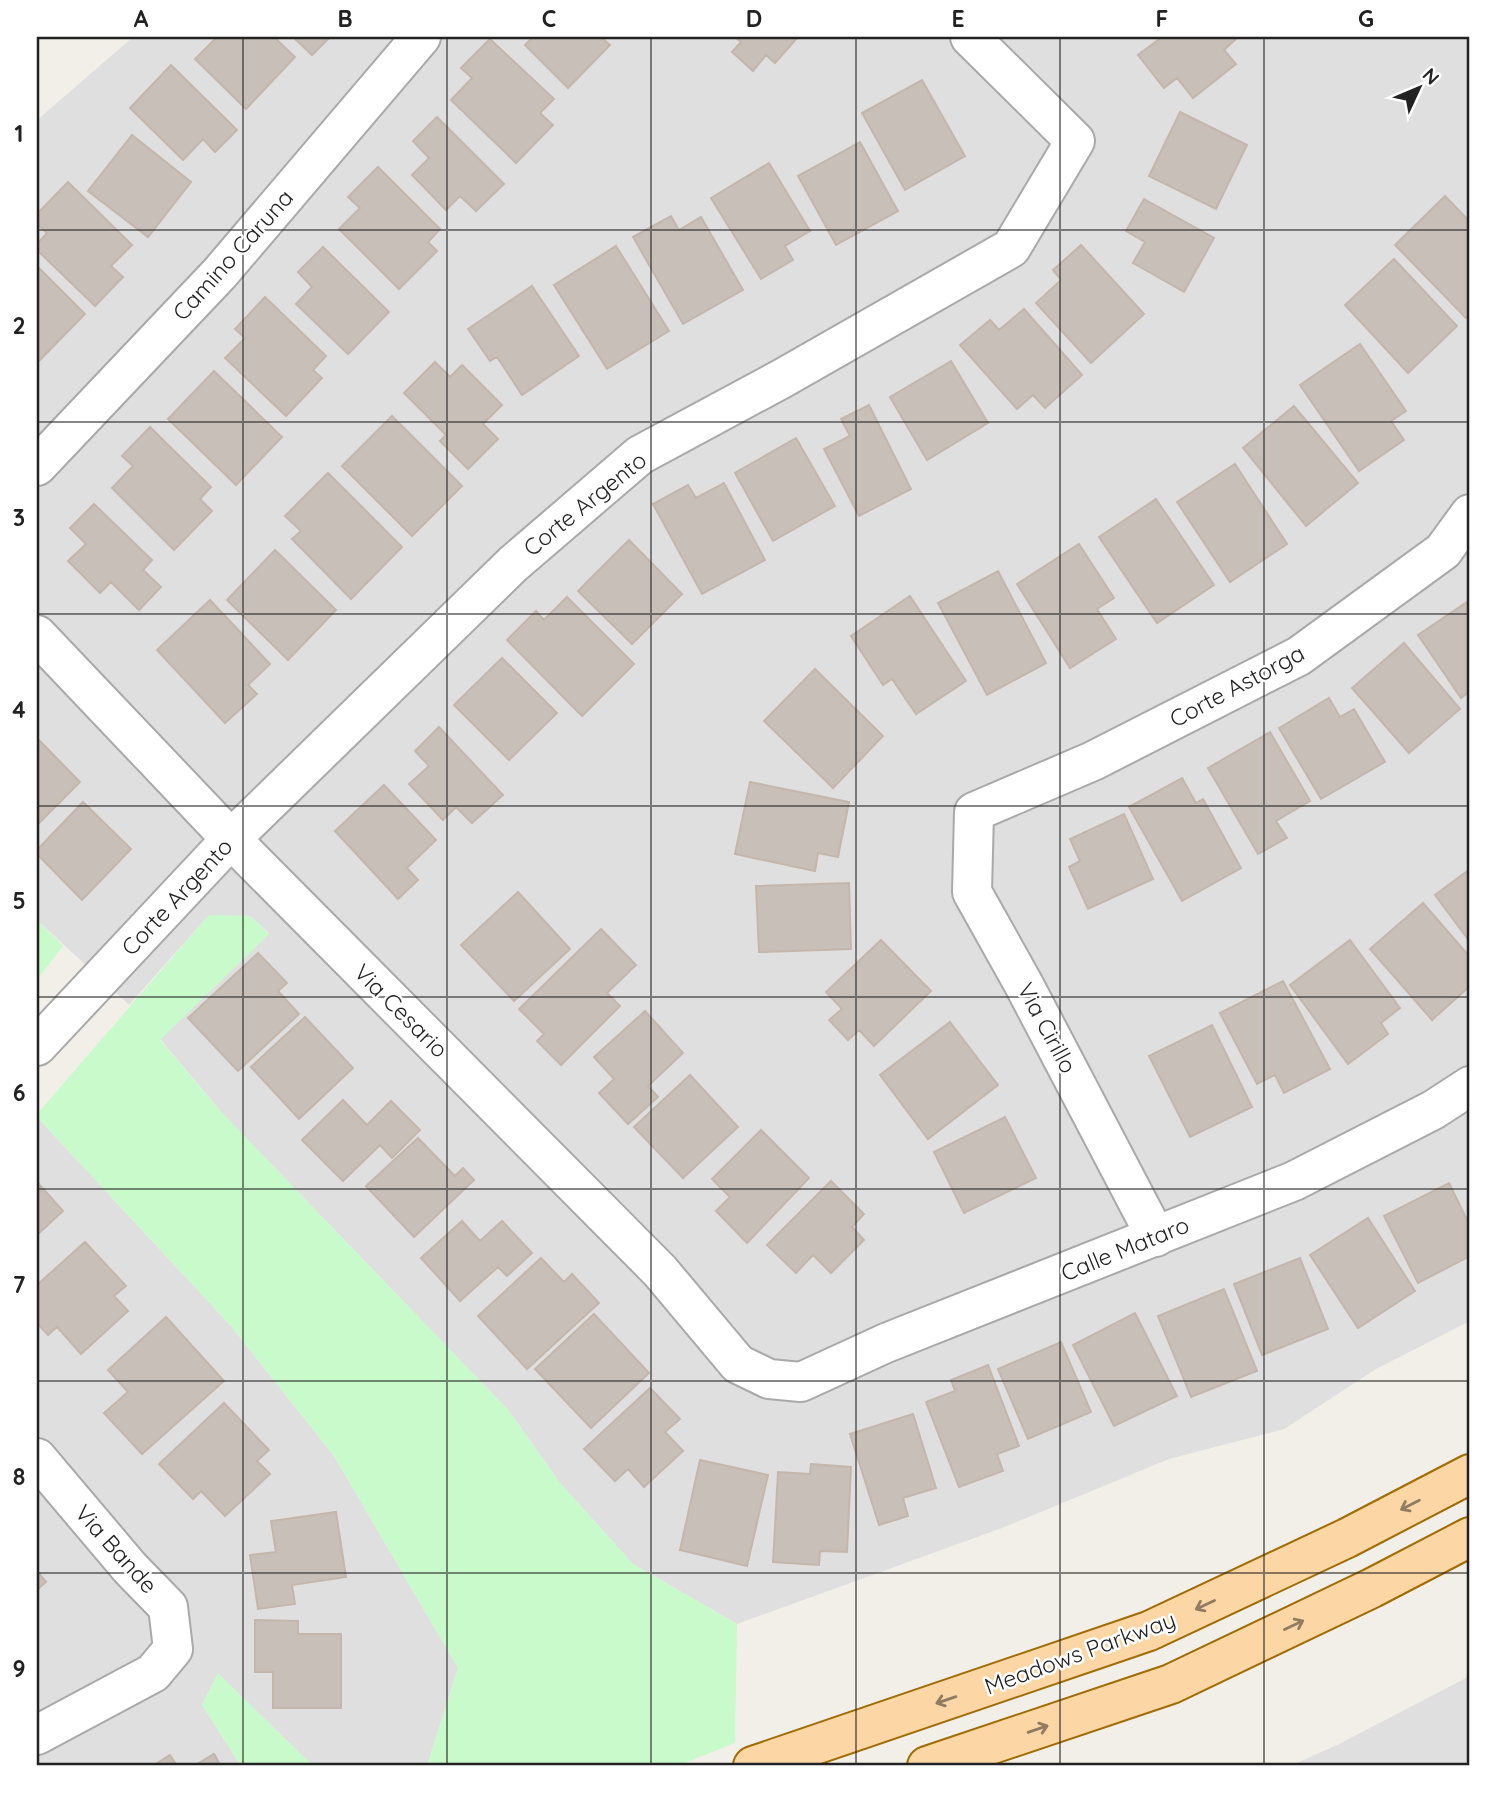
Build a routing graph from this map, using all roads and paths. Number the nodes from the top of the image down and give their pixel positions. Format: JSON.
{"nodes":[{"id":1,"x":421,"y":37,"type":"edge"},
{"id":2,"x":970,"y":37,"type":"edge"},
{"id":3,"x":37,"y":466,"type":"edge"},
{"id":4,"x":1470,"y":514,"type":"edge"},
{"id":5,"x":37,"y":635,"type":"edge"},
{"id":6,"x":974,"y":812,"type":"joint"},
{"id":7,"x":231,"y":839,"type":"junction"},
{"id":8,"x":37,"y":1046,"type":"edge"},
{"id":9,"x":1470,"y":1086,"type":"edge"},
{"id":10,"x":1156,"y":1237,"type":"junction"},
{"id":11,"x":769,"y":1379,"type":"joint"},
{"id":12,"x":37,"y":1458,"type":"edge"},
{"id":13,"x":1470,"y":1474,"type":"edge"},
{"id":14,"x":1470,"y":1537,"type":"edge"},
{"id":15,"x":37,"y":1735,"type":"edge"},
{"id":16,"x":753,"y":1766,"type":"edge"},
{"id":17,"x":927,"y":1766,"type":"edge"}],
"edges":[{"from":1,"to":3,"type":"street","name":"Camino Caruna"},
{"from":2,"to":7,"type":"street","name":"Corte Argento"},
{"from":4,"to":6,"type":"street","name":"Corte Astorga"},
{"from":5,"to":7,"type":"street","name":"Via Cesario"},
{"from":6,"to":10,"type":"street","name":"Via Cirillo"},
{"from":7,"to":8,"type":"street","name":"Corte Argento"},
{"from":7,"to":11,"type":"street","name":"Via Cesario"},
{"from":9,"to":10,"type":"street","name":"Calle Mataro"},
{"from":10,"to":11,"type":"street","name":"Calle Mataro"},
{"from":12,"to":15,"type":"street","name":"Via Bande"},
{"from":13,"to":16,"type":"main road","name":"Meadows Parkway","one_way":true},
{"from":17,"to":14,"type":"main road","one_way":true}]}
